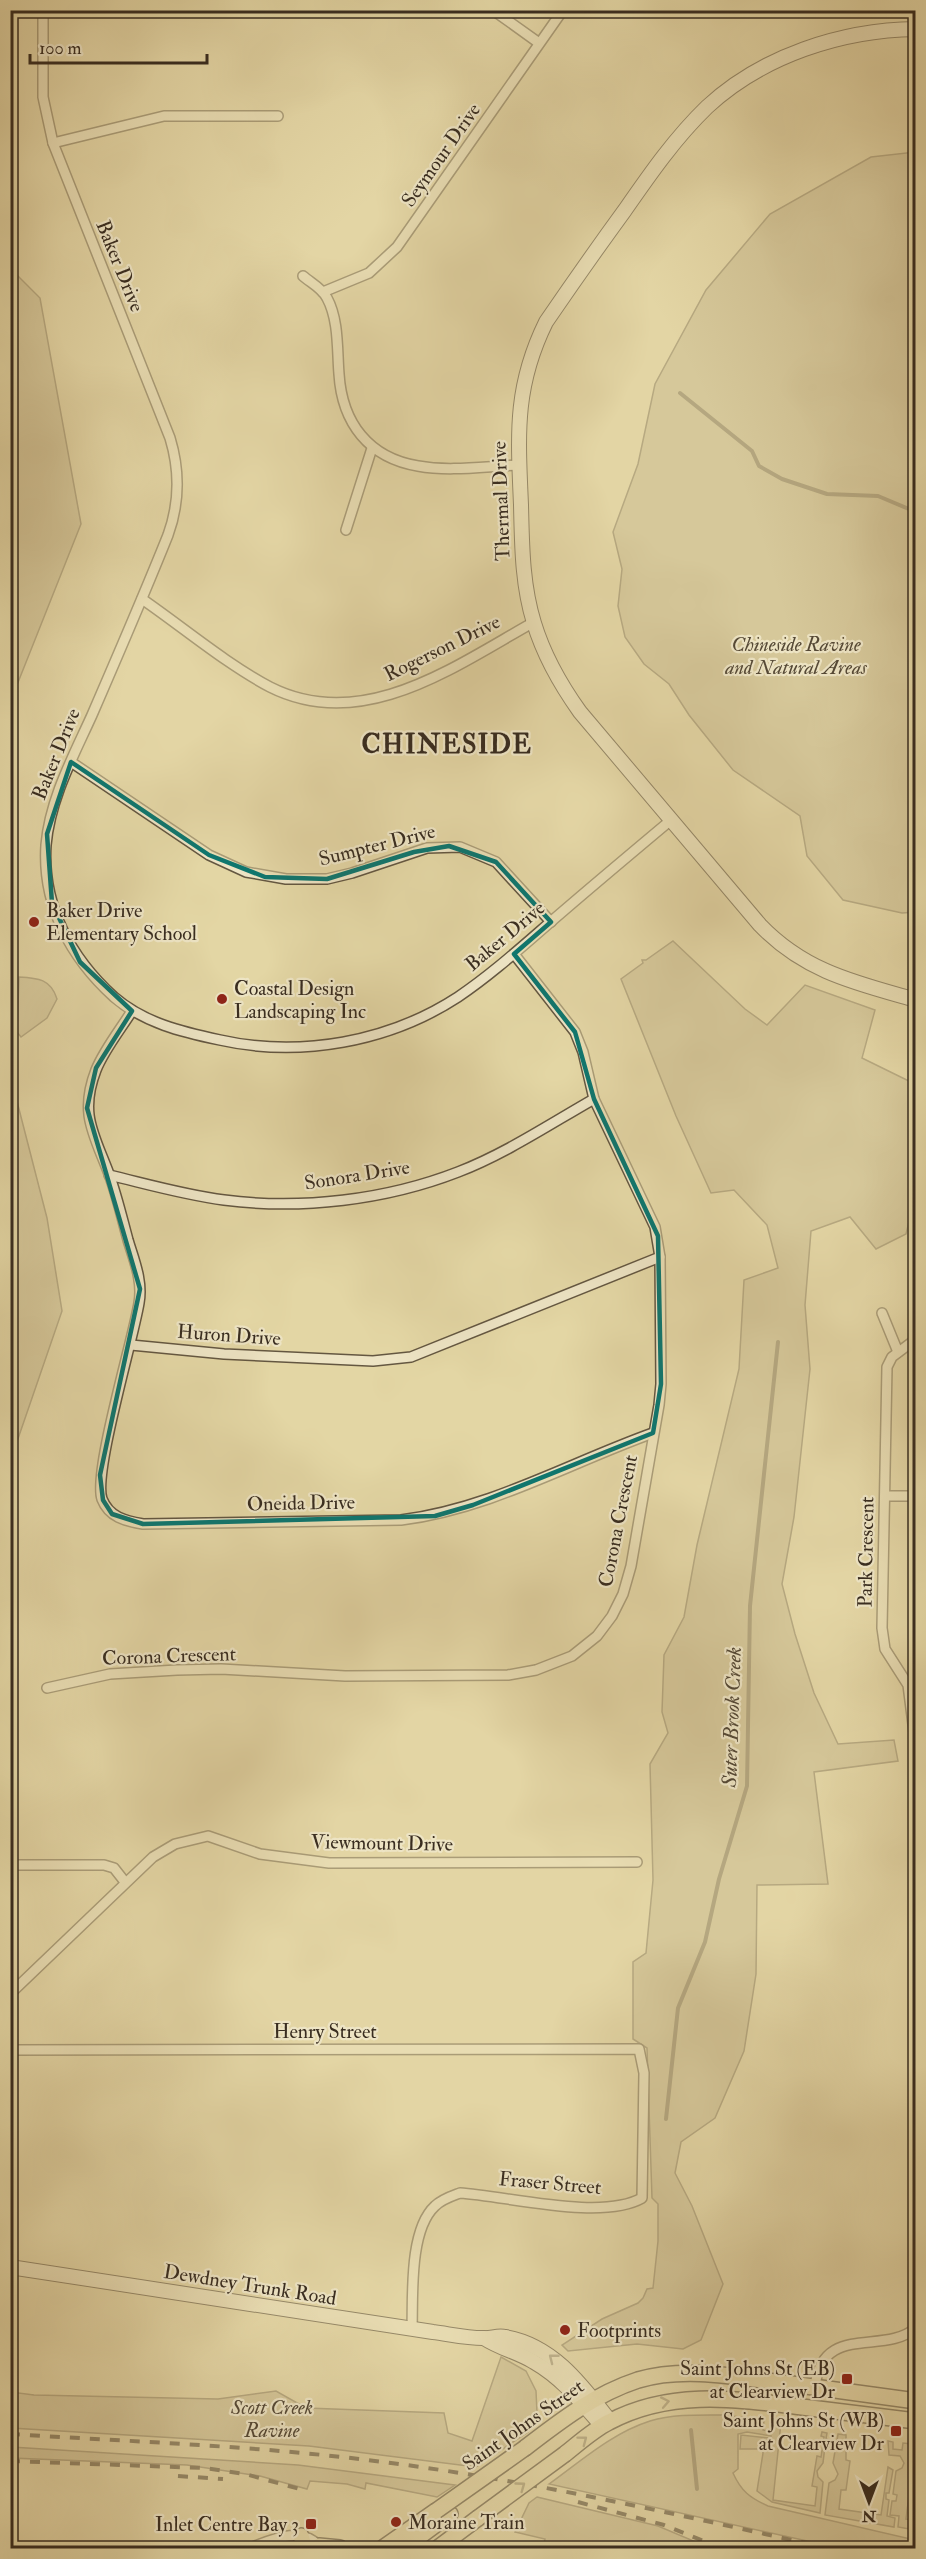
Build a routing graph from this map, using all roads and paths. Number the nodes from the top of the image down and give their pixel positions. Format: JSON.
{"nodes":[{"id":1,"x":43,"y":10,"type":"edge"},
{"id":2,"x":493,"y":10,"type":"edge"},
{"id":3,"x":563,"y":10,"type":"edge"},
{"id":4,"x":915,"y":29,"type":"edge"},
{"id":5,"x":539,"y":44,"type":"junction"},
{"id":6,"x":278,"y":116,"type":"dead end"},
{"id":7,"x":53,"y":142,"type":"junction"},
{"id":8,"x":303,"y":276,"type":"dead end"},
{"id":9,"x":323,"y":292,"type":"junction"},
{"id":10,"x":372,"y":448,"type":"junction"},
{"id":11,"x":519,"y":465,"type":"junction"},
{"id":12,"x":346,"y":530,"type":"dead end"},
{"id":13,"x":142,"y":598,"type":"junction"},
{"id":14,"x":534,"y":622,"type":"junction"},
{"id":15,"x":71,"y":762,"type":"junction"},
{"id":16,"x":671,"y":820,"type":"junction"},
{"id":17,"x":551,"y":922,"type":"junction"},
{"id":18,"x":514,"y":954,"type":"junction"},
{"id":19,"x":915,"y":1000,"type":"edge"},
{"id":20,"x":132,"y":1011,"type":"junction"},
{"id":21,"x":594,"y":1099,"type":"junction"},
{"id":22,"x":109,"y":1175,"type":"junction"},
{"id":23,"x":660,"y":1257,"type":"junction"},
{"id":24,"x":882,"y":1312,"type":"dead end"},
{"id":25,"x":915,"y":1339,"type":"edge"},
{"id":26,"x":131,"y":1345,"type":"junction"},
{"id":27,"x":898,"y":1352,"type":"junction"},
{"id":28,"x":652,"y":1433,"type":"junction"},
{"id":29,"x":885,"y":1496,"type":"junction"},
{"id":30,"x":915,"y":1496,"type":"edge"},
{"id":31,"x":47,"y":1688,"type":"dead end"},
{"id":32,"x":915,"y":1748,"type":"edge"},
{"id":33,"x":637,"y":1862,"type":"dead end"},
{"id":34,"x":10,"y":1865,"type":"edge"},
{"id":35,"x":125,"y":1882,"type":"junction"},
{"id":36,"x":10,"y":1994,"type":"edge"},
{"id":37,"x":639,"y":2049,"type":"joint"},
{"id":38,"x":10,"y":2050,"type":"edge"},
{"id":39,"x":10,"y":2267,"type":"edge"},
{"id":40,"x":915,"y":2328,"type":"edge"},
{"id":41,"x":412,"y":2329,"type":"junction"},
{"id":42,"x":815,"y":2388,"type":"junction"},
{"id":43,"x":915,"y":2401,"type":"edge"},
{"id":44,"x":589,"y":2403,"type":"junction"},
{"id":45,"x":915,"y":2421,"type":"edge"},
{"id":46,"x":606,"y":2423,"type":"junction"},
{"id":47,"x":443,"y":2513,"type":"junction"},
{"id":48,"x":311,"y":2545,"type":"edge"},
{"id":49,"x":250,"y":2548,"type":"edge"},
{"id":50,"x":340,"y":2548,"type":"edge"},
{"id":51,"x":383,"y":2548,"type":"edge"},
{"id":52,"x":404,"y":2548,"type":"edge"},
{"id":53,"x":438,"y":2548,"type":"edge"}],
"edges":[{"from":1,"to":7,"type":"street","name":"Baker Drive"},
{"from":2,"to":5,"type":"street"},
{"from":3,"to":5,"type":"street","name":"Seymour Drive"},
{"from":4,"to":11,"type":"street","name":"Thermal Drive"},
{"from":5,"to":9,"type":"street","name":"Seymour Drive"},
{"from":6,"to":7,"type":"street"},
{"from":7,"to":13,"type":"street","name":"Baker Drive"},
{"from":8,"to":9,"type":"street"},
{"from":9,"to":10,"type":"street"},
{"from":10,"to":11,"type":"street"},
{"from":10,"to":12,"type":"street"},
{"from":11,"to":14,"type":"street","name":"Thermal Drive"},
{"from":13,"to":14,"type":"street","name":"Rogerson Drive"},
{"from":13,"to":15,"type":"street","name":"Baker Drive"},
{"from":14,"to":16,"type":"street","name":"Thermal Drive"},
{"from":15,"to":17,"type":"street","name":"Sumpter Drive"},
{"from":15,"to":20,"type":"street","name":"Baker Drive"},
{"from":16,"to":17,"type":"street","name":"Baker Drive"},
{"from":16,"to":19,"type":"street","name":"Thermal Drive"},
{"from":17,"to":18,"type":"street","name":"Baker Drive"},
{"from":18,"to":20,"type":"street","name":"Baker Drive"},
{"from":18,"to":21,"type":"street","name":"Corona Crescent"},
{"from":20,"to":22,"type":"street"},
{"from":21,"to":22,"type":"street","name":"Sonora Drive"},
{"from":21,"to":23,"type":"street","name":"Corona Crescent"},
{"from":22,"to":26,"type":"street"},
{"from":23,"to":26,"type":"street","name":"Huron Drive"},
{"from":23,"to":28,"type":"street","name":"Corona Crescent"},
{"from":24,"to":27,"type":"street"},
{"from":25,"to":27,"type":"street","name":"Park Crescent"},
{"from":26,"to":28,"type":"street","name":"Oneida Drive"},
{"from":27,"to":29,"type":"street","name":"Park Crescent"},
{"from":28,"to":31,"type":"street","name":"Corona Crescent"},
{"from":29,"to":30,"type":"street"},
{"from":29,"to":32,"type":"street","name":"Park Crescent"},
{"from":33,"to":35,"type":"street","name":"Viewmount Drive"},
{"from":34,"to":35,"type":"street"},
{"from":35,"to":36,"type":"street","name":"Viewmount Drive"},
{"from":37,"to":38,"type":"street","name":"Henry Street"},
{"from":37,"to":41,"type":"street","name":"Fraser Street"},
{"from":39,"to":41,"type":"street","name":"Dewdney Trunk Road"},
{"from":40,"to":42,"type":"street"},
{"from":41,"to":44,"type":"street","name":"Dewdney Trunk Road"},
{"from":42,"to":43,"type":"main road","name":"Saint Johns Street"},
{"from":42,"to":44,"type":"main road","name":"Saint Johns Street"},
{"from":44,"to":46,"type":"street","name":"Dewdney Trunk Road"},
{"from":44,"to":47,"type":"main road","name":"Saint Johns Street","bridge":true},
{"from":46,"to":45,"type":"main road","one_way":true},
{"from":53,"to":46,"type":"main road","one_way":true,"bridge":true},
{"from":47,"to":51,"type":"main road","name":"Saint Johns Street"},
{"from":47,"to":52,"type":"main road"},
{"from":48,"to":49,"type":"street"},
{"from":48,"to":50,"type":"main road"}]}
